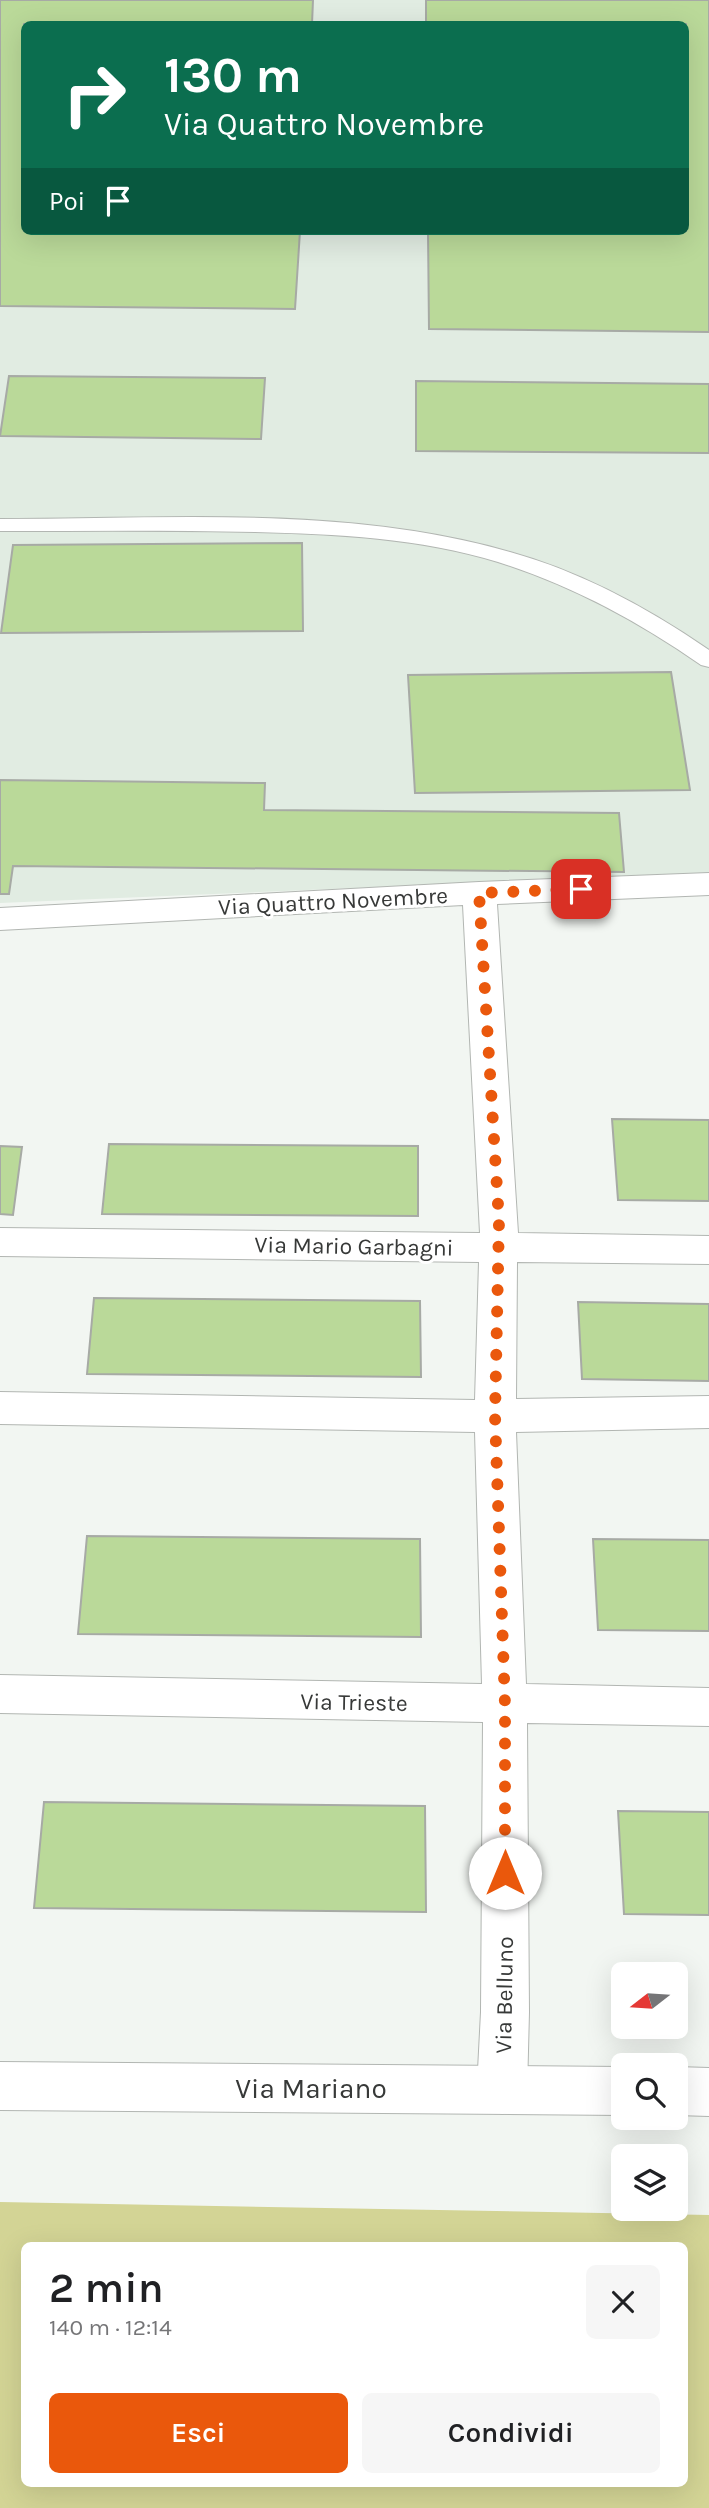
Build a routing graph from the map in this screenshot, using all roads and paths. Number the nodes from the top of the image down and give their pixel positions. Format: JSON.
{"nodes":[{"id":1,"x":0,"y":525,"type":"edge"},
{"id":2,"x":709,"y":660,"type":"edge"},
{"id":3,"x":709,"y":884,"type":"edge"},
{"id":4,"x":479,"y":893,"type":"junction"},
{"id":5,"x":0,"y":919,"type":"edge"},
{"id":6,"x":0,"y":1242,"type":"edge"},
{"id":7,"x":499,"y":1248,"type":"junction"},
{"id":8,"x":709,"y":1250,"type":"edge"},
{"id":9,"x":0,"y":1408,"type":"edge"},
{"id":10,"x":709,"y":1412,"type":"edge"},
{"id":11,"x":495,"y":1416,"type":"junction"},
{"id":12,"x":0,"y":1695,"type":"edge"},
{"id":13,"x":505,"y":1705,"type":"junction"},
{"id":14,"x":709,"y":1707,"type":"edge"},
{"id":15,"x":0,"y":2086,"type":"edge"},
{"id":16,"x":502,"y":2090,"type":"junction"},
{"id":17,"x":611,"y":2091,"type":"edge"},
{"id":18,"x":688,"y":2091,"type":"edge"},
{"id":19,"x":709,"y":2092,"type":"edge"}],
"edges":[{"from":1,"to":2,"type":"lane"},
{"from":3,"to":4,"type":"street","name":"Via Quattro Novembre"},
{"from":4,"to":5,"type":"street","name":"Via Quattro Novembre"},
{"from":4,"to":7,"type":"street","name":"Via Belluno"},
{"from":6,"to":7,"type":"street","name":"Via Mario Garbagni"},
{"from":7,"to":8,"type":"street","name":"Via Mario Garbagni"},
{"from":7,"to":11,"type":"street","name":"Via Belluno"},
{"from":9,"to":11,"type":"street"},
{"from":10,"to":11,"type":"street"},
{"from":11,"to":13,"type":"street","name":"Via Belluno"},
{"from":12,"to":13,"type":"street","name":"Via Trieste"},
{"from":13,"to":14,"type":"street","name":"Via Trieste"},
{"from":13,"to":16,"type":"street","name":"Via Belluno"},
{"from":15,"to":16,"type":"street","name":"Via Mariano"},
{"from":16,"to":17,"type":"street","name":"Via Mariano"},
{"from":18,"to":19,"type":"street"}]}
